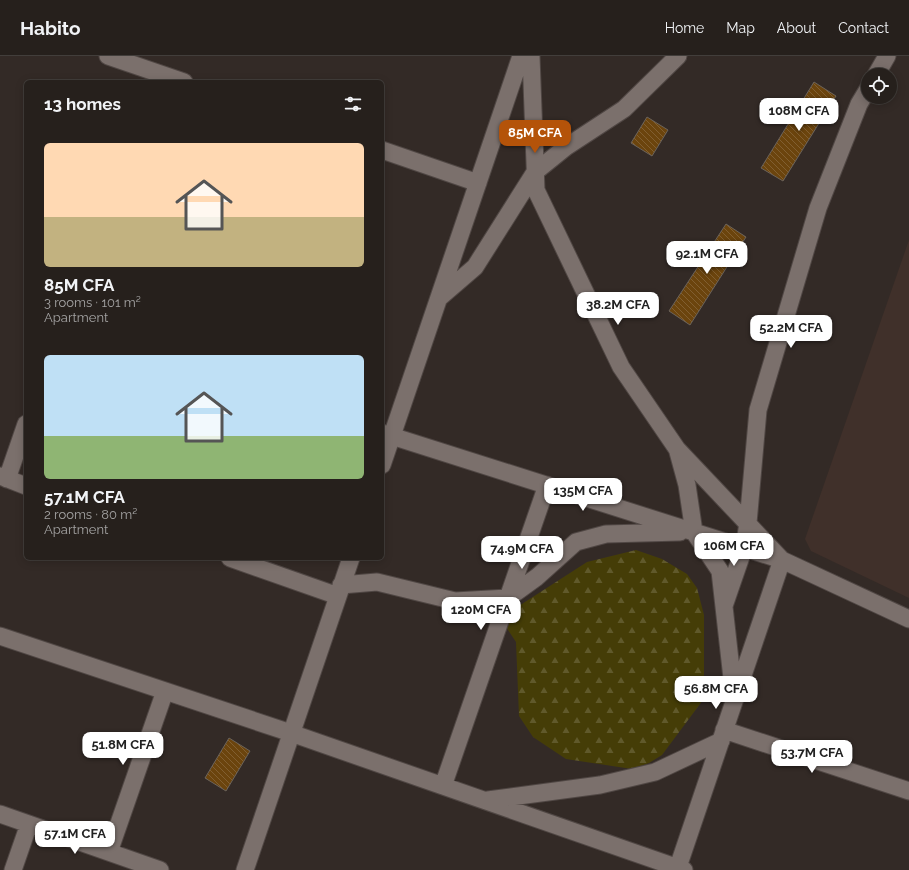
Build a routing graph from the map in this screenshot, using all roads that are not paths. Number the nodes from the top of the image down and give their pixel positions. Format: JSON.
{"nodes":[{"id":1,"x":108,"y":56,"type":"edge"},
{"id":2,"x":521,"y":56,"type":"edge"},
{"id":3,"x":531,"y":56,"type":"edge"},
{"id":4,"x":678,"y":56,"type":"edge"},
{"id":5,"x":887,"y":56,"type":"edge"},
{"id":6,"x":880,"y":68,"type":"edge"},
{"id":7,"x":149,"y":76,"type":"edge"},
{"id":8,"x":172,"y":80,"type":"edge"},
{"id":9,"x":861,"y":101,"type":"edge"},
{"id":10,"x":384,"y":151,"type":"edge"},
{"id":11,"x":535,"y":172,"type":"junction"},
{"id":12,"x":478,"y":183,"type":"junction"},
{"id":13,"x":439,"y":298,"type":"junction"},
{"id":14,"x":24,"y":429,"type":"edge"},
{"id":15,"x":387,"y":434,"type":"edge"},
{"id":16,"x":677,"y":449,"type":"junction"},
{"id":17,"x":384,"y":453,"type":"edge"},
{"id":18,"x":3,"y":478,"type":"edge"},
{"id":19,"x":24,"y":485,"type":"edge"},
{"id":20,"x":547,"y":485,"type":"junction"},
{"id":21,"x":748,"y":523,"type":"junction"},
{"id":22,"x":694,"y":532,"type":"junction"},
{"id":23,"x":744,"y":548,"type":"junction"},
{"id":24,"x":237,"y":560,"type":"edge"},
{"id":25,"x":350,"y":560,"type":"edge"},
{"id":26,"x":782,"y":560,"type":"junction"},
{"id":27,"x":340,"y":591,"type":"junction"},
{"id":28,"x":508,"y":598,"type":"junction"},
{"id":29,"x":724,"y":606,"type":"junction"},
{"id":30,"x":909,"y":619,"type":"edge"},
{"id":31,"x":0,"y":636,"type":"edge"},
{"id":32,"x":165,"y":691,"type":"junction"},
{"id":33,"x":735,"y":700,"type":"junction"},
{"id":34,"x":291,"y":733,"type":"junction"},
{"id":35,"x":722,"y":736,"type":"junction"},
{"id":36,"x":443,"y":786,"type":"junction"},
{"id":37,"x":909,"y":791,"type":"edge"},
{"id":38,"x":485,"y":801,"type":"junction"},
{"id":39,"x":0,"y":814,"type":"edge"},
{"id":40,"x":29,"y":824,"type":"junction"},
{"id":41,"x":109,"y":852,"type":"junction"},
{"id":42,"x":679,"y":869,"type":"edge"},
{"id":43,"x":13,"y":870,"type":"edge"},
{"id":44,"x":160,"y":870,"type":"edge"},
{"id":45,"x":245,"y":870,"type":"edge"}],
"edges":[{"from":1,"to":7,"type":"street"},
{"from":2,"to":12,"type":"street"},
{"from":3,"to":11,"type":"street"},
{"from":4,"to":11,"type":"street"},
{"from":5,"to":6,"type":"street"},
{"from":7,"to":8,"type":"street"},
{"from":9,"to":21,"type":"street"},
{"from":10,"to":12,"type":"street"},
{"from":11,"to":13,"type":"street"},
{"from":11,"to":16,"type":"street"},
{"from":12,"to":13,"type":"street"},
{"from":13,"to":15,"type":"street"},
{"from":14,"to":18,"type":"street"},
{"from":15,"to":17,"type":"street"},
{"from":15,"to":20,"type":"street"},
{"from":16,"to":21,"type":"street"},
{"from":16,"to":22,"type":"street"},
{"from":18,"to":19,"type":"street"},
{"from":20,"to":22,"type":"street"},
{"from":20,"to":28,"type":"street"},
{"from":21,"to":23,"type":"street"},
{"from":21,"to":26,"type":"street"},
{"from":22,"to":23,"type":"street"},
{"from":22,"to":28,"type":"street"},
{"from":22,"to":29,"type":"street"},
{"from":23,"to":26,"type":"street"},
{"from":23,"to":29,"type":"street"},
{"from":24,"to":27,"type":"street"},
{"from":25,"to":27,"type":"street"},
{"from":26,"to":30,"type":"street"},
{"from":26,"to":33,"type":"street"},
{"from":27,"to":28,"type":"street"},
{"from":27,"to":34,"type":"street"},
{"from":28,"to":36,"type":"street"},
{"from":29,"to":33,"type":"street"},
{"from":31,"to":32,"type":"street"},
{"from":32,"to":34,"type":"street"},
{"from":32,"to":41,"type":"street"},
{"from":33,"to":35,"type":"street"},
{"from":34,"to":36,"type":"street"},
{"from":34,"to":45,"type":"street"},
{"from":35,"to":37,"type":"street"},
{"from":35,"to":38,"type":"street"},
{"from":35,"to":42,"type":"street"},
{"from":36,"to":38,"type":"street"},
{"from":38,"to":42,"type":"street"},
{"from":39,"to":40,"type":"street"},
{"from":40,"to":41,"type":"street"},
{"from":40,"to":43,"type":"street"},
{"from":41,"to":44,"type":"street"}]}
